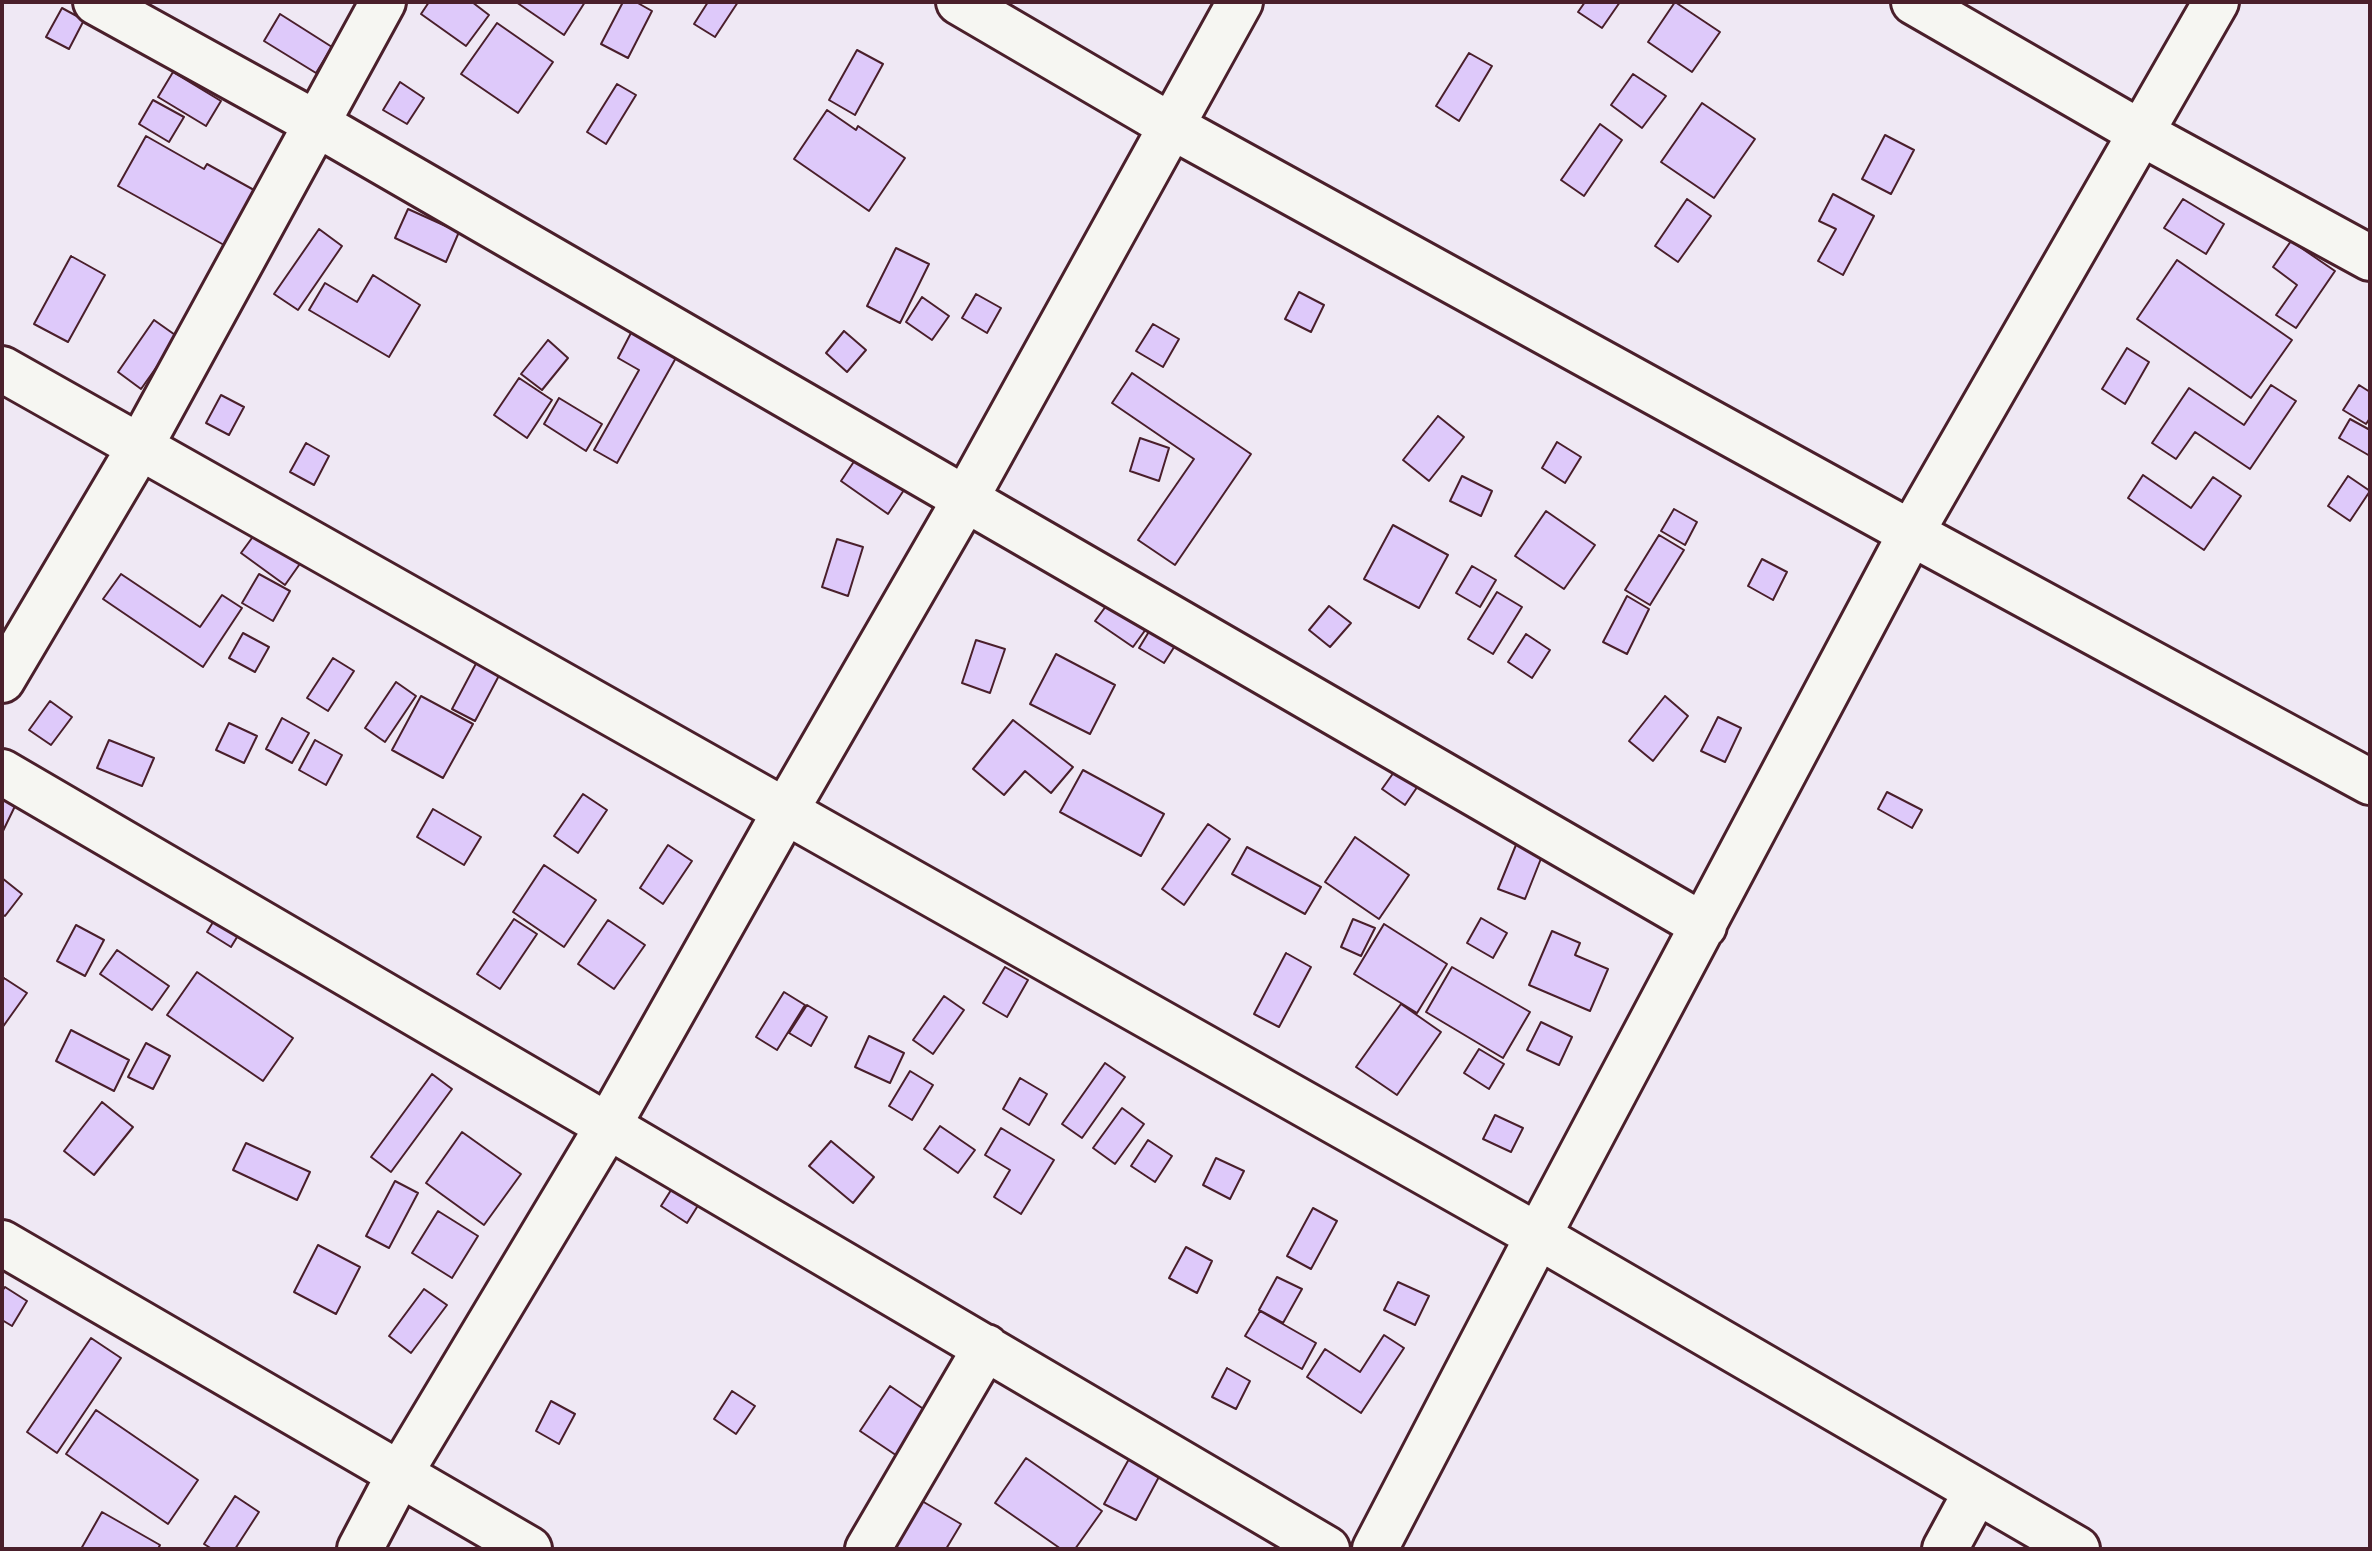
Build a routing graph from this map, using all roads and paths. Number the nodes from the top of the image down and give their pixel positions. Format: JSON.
{"nodes":[{"id":1,"x":96,"y":2,"type":"edge"},
{"id":2,"x":383,"y":2,"type":"edge"},
{"id":3,"x":959,"y":2,"type":"edge"},
{"id":4,"x":1240,"y":2,"type":"edge"},
{"id":5,"x":1914,"y":2,"type":"edge"},
{"id":6,"x":2216,"y":2,"type":"edge"},
{"id":7,"x":317,"y":124,"type":"junction"},
{"id":8,"x":1171,"y":126,"type":"junction"},
{"id":9,"x":2141,"y":133,"type":"junction"},
{"id":10,"x":2370,"y":258,"type":"edge"},
{"id":11,"x":2,"y":369,"type":"edge"},
{"id":12,"x":141,"y":445,"type":"junction"},
{"id":13,"x":966,"y":498,"type":"junction"},
{"id":14,"x":1911,"y":533,"type":"junction"},
{"id":15,"x":2,"y":680,"type":"edge"},
{"id":16,"x":2,"y":772,"type":"edge"},
{"id":17,"x":2370,"y":782,"type":"edge"},
{"id":18,"x":786,"y":810,"type":"junction"},
{"id":19,"x":1704,"y":926,"type":"junction"},
{"id":20,"x":608,"y":1126,"type":"junction"},
{"id":21,"x":1538,"y":1236,"type":"junction"},
{"id":22,"x":2,"y":1243,"type":"edge"},
{"id":23,"x":986,"y":1347,"type":"junction"},
{"id":24,"x":399,"y":1475,"type":"junction"},
{"id":25,"x":1976,"y":1492,"type":"junction"},
{"id":26,"x":360,"y":1549,"type":"edge"},
{"id":27,"x":529,"y":1549,"type":"edge"},
{"id":28,"x":868,"y":1549,"type":"edge"},
{"id":29,"x":1327,"y":1549,"type":"edge"},
{"id":30,"x":1375,"y":1549,"type":"edge"},
{"id":31,"x":1945,"y":1549,"type":"edge"},
{"id":32,"x":2077,"y":1549,"type":"edge"}],
"edges":[{"from":1,"to":7,"type":"street"},
{"from":2,"to":7,"type":"street"},
{"from":3,"to":8,"type":"street"},
{"from":4,"to":8,"type":"street"},
{"from":5,"to":9,"type":"street"},
{"from":6,"to":9,"type":"street"},
{"from":7,"to":12,"type":"street"},
{"from":7,"to":13,"type":"street"},
{"from":8,"to":13,"type":"street"},
{"from":8,"to":14,"type":"street"},
{"from":9,"to":10,"type":"street"},
{"from":9,"to":14,"type":"street"},
{"from":11,"to":12,"type":"street"},
{"from":12,"to":15,"type":"street"},
{"from":12,"to":18,"type":"street"},
{"from":13,"to":18,"type":"street"},
{"from":13,"to":19,"type":"street"},
{"from":14,"to":17,"type":"street"},
{"from":14,"to":19,"type":"street"},
{"from":16,"to":20,"type":"street"},
{"from":18,"to":20,"type":"street"},
{"from":18,"to":21,"type":"street"},
{"from":19,"to":21,"type":"street"},
{"from":20,"to":23,"type":"street"},
{"from":20,"to":24,"type":"street"},
{"from":21,"to":25,"type":"street"},
{"from":21,"to":30,"type":"street"},
{"from":22,"to":24,"type":"street"},
{"from":23,"to":28,"type":"street"},
{"from":23,"to":29,"type":"street"},
{"from":24,"to":26,"type":"street"},
{"from":24,"to":27,"type":"street"},
{"from":25,"to":31,"type":"street"},
{"from":25,"to":32,"type":"street"}]}
